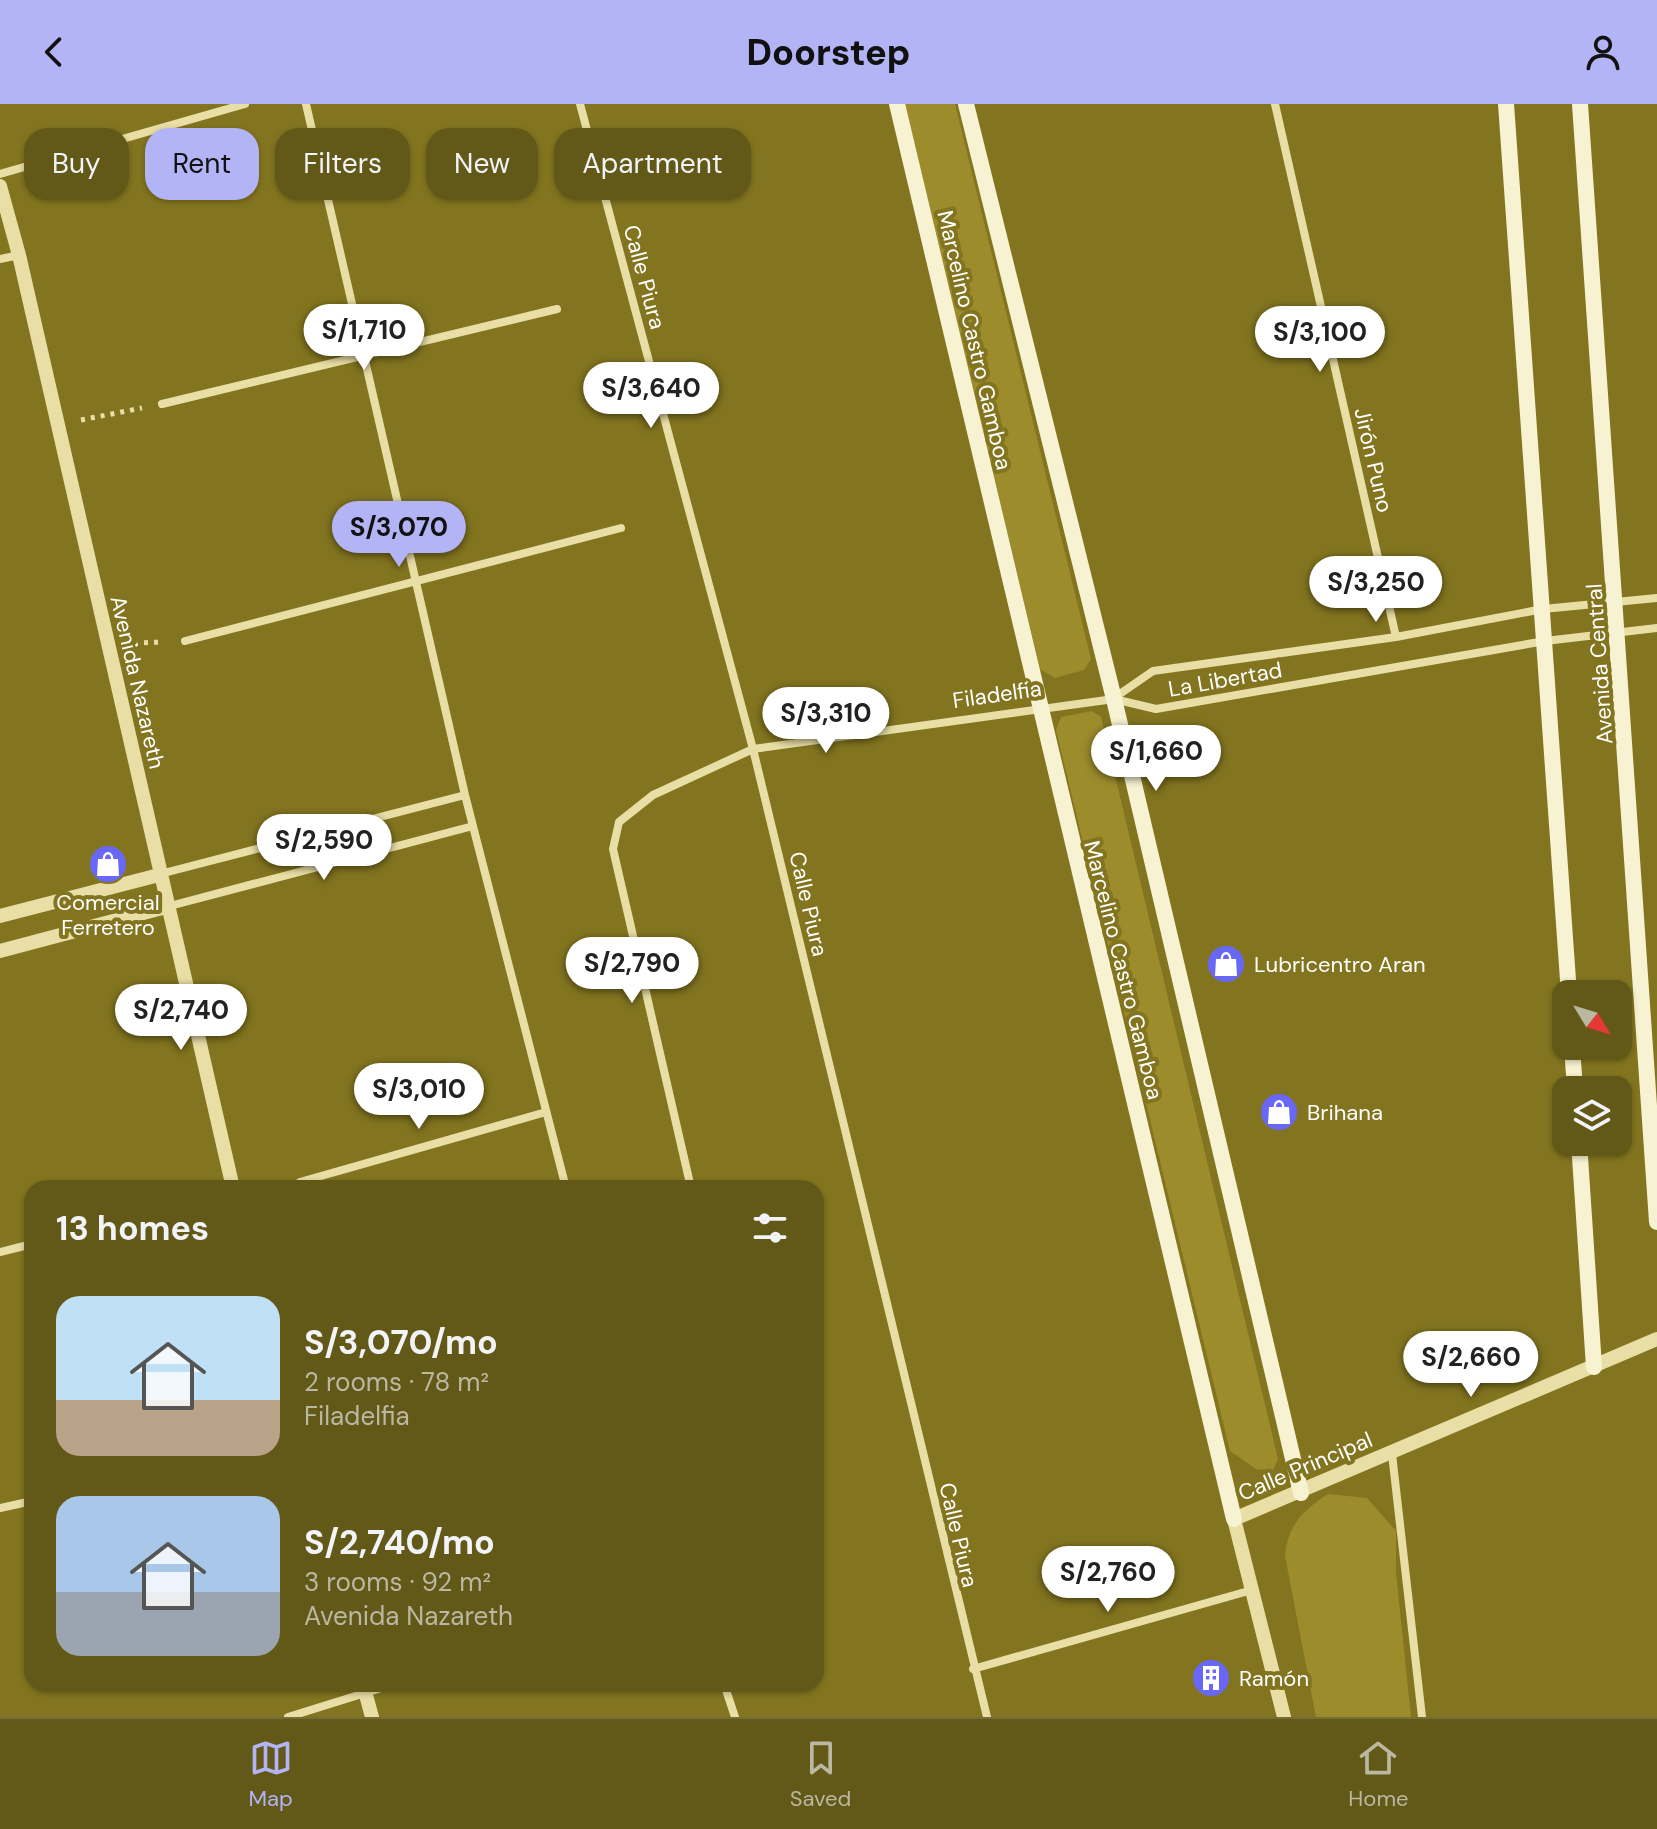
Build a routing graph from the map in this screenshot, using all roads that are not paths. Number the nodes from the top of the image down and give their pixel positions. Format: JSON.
{"nodes":[{"id":1,"x":245,"y":104,"type":"edge"},
{"id":2,"x":306,"y":104,"type":"edge"},
{"id":3,"x":580,"y":104,"type":"edge"},
{"id":4,"x":897,"y":104,"type":"edge"},
{"id":5,"x":966,"y":104,"type":"edge"},
{"id":6,"x":1275,"y":104,"type":"edge"},
{"id":7,"x":1506,"y":104,"type":"edge"},
{"id":8,"x":1580,"y":104,"type":"edge"},
{"id":9,"x":210,"y":108,"type":"edge"},
{"id":10,"x":0,"y":174,"type":"edge"},
{"id":11,"x":0,"y":186,"type":"edge"},
{"id":12,"x":19,"y":255,"type":"junction"},
{"id":13,"x":0,"y":259,"type":"edge"},
{"id":14,"x":557,"y":309,"type":"dead end"},
{"id":15,"x":363,"y":356,"type":"junction"},
{"id":16,"x":162,"y":404,"type":"road end"},
{"id":17,"x":621,"y":528,"type":"dead end"},
{"id":18,"x":416,"y":581,"type":"junction"},
{"id":19,"x":1657,"y":598,"type":"edge"},
{"id":20,"x":1617,"y":601,"type":"junction"},
{"id":21,"x":1543,"y":609,"type":"junction"},
{"id":22,"x":1657,"y":628,"type":"edge"},
{"id":23,"x":1619,"y":631,"type":"junction"},
{"id":24,"x":1396,"y":637,"type":"junction"},
{"id":25,"x":185,"y":641,"type":"road end"},
{"id":26,"x":1545,"y":641,"type":"junction"},
{"id":27,"x":1114,"y":699,"type":"junction"},
{"id":28,"x":1039,"y":710,"type":"junction"},
{"id":29,"x":753,"y":749,"type":"junction"},
{"id":30,"x":465,"y":795,"type":"junction"},
{"id":31,"x":473,"y":826,"type":"junction"},
{"id":32,"x":159,"y":875,"type":"junction"},
{"id":33,"x":166,"y":907,"type":"junction"},
{"id":34,"x":0,"y":916,"type":"edge"},
{"id":35,"x":0,"y":951,"type":"edge"},
{"id":36,"x":1568,"y":980,"type":"edge"},
{"id":37,"x":546,"y":1112,"type":"junction"},
{"id":38,"x":1580,"y":1156,"type":"edge"},
{"id":39,"x":231,"y":1180,"type":"edge"},
{"id":40,"x":307,"y":1180,"type":"edge"},
{"id":41,"x":564,"y":1180,"type":"edge"},
{"id":42,"x":689,"y":1180,"type":"edge"},
{"id":43,"x":1657,"y":1222,"type":"edge"},
{"id":44,"x":24,"y":1246,"type":"edge"},
{"id":45,"x":0,"y":1252,"type":"edge"},
{"id":46,"x":1657,"y":1339,"type":"edge"},
{"id":47,"x":1594,"y":1367,"type":"junction"},
{"id":48,"x":1392,"y":1454,"type":"junction"},
{"id":49,"x":1301,"y":1493,"type":"junction"},
{"id":50,"x":24,"y":1503,"type":"edge"},
{"id":51,"x":0,"y":1508,"type":"edge"},
{"id":52,"x":1234,"y":1519,"type":"junction"},
{"id":53,"x":1252,"y":1590,"type":"junction"},
{"id":54,"x":973,"y":1669,"type":"junction"},
{"id":55,"x":354,"y":1692,"type":"edge"},
{"id":56,"x":365,"y":1692,"type":"edge"},
{"id":57,"x":727,"y":1692,"type":"edge"},
{"id":58,"x":288,"y":1717,"type":"edge"},
{"id":59,"x":372,"y":1717,"type":"edge"},
{"id":60,"x":735,"y":1717,"type":"edge"},
{"id":61,"x":987,"y":1717,"type":"edge"},
{"id":62,"x":1284,"y":1717,"type":"edge"},
{"id":63,"x":1422,"y":1717,"type":"edge"}],
"edges":[{"from":1,"to":9,"type":"street"},
{"from":2,"to":15,"type":"street"},
{"from":3,"to":29,"type":"street","name":"Calle Piura"},
{"from":4,"to":28,"type":"main road","name":"Marcelino Castro Gamboa"},
{"from":5,"to":27,"type":"main road","name":"Marcelino Castro Gamboa"},
{"from":6,"to":24,"type":"street","name":"Jirón Puno"},
{"from":7,"to":21,"type":"main road"},
{"from":8,"to":20,"type":"main road","name":"Avenida Central"},
{"from":9,"to":10,"type":"street"},
{"from":11,"to":12,"type":"street","name":"Avenida Nazareth"},
{"from":12,"to":13,"type":"street"},
{"from":12,"to":32,"type":"street","name":"Avenida Nazareth"},
{"from":14,"to":15,"type":"street"},
{"from":15,"to":16,"type":"street"},
{"from":15,"to":18,"type":"street"},
{"from":17,"to":18,"type":"street"},
{"from":18,"to":25,"type":"street"},
{"from":18,"to":30,"type":"street"},
{"from":19,"to":20,"type":"street","name":"La Libertad"},
{"from":20,"to":21,"type":"street","name":"La Libertad"},
{"from":20,"to":23,"type":"main road","name":"Avenida Central"},
{"from":21,"to":24,"type":"street","name":"La Libertad"},
{"from":21,"to":26,"type":"main road"},
{"from":22,"to":23,"type":"street","name":"La Libertad"},
{"from":23,"to":26,"type":"street","name":"La Libertad"},
{"from":23,"to":43,"type":"main road","name":"Avenida Central"},
{"from":24,"to":27,"type":"street","name":"La Libertad"},
{"from":26,"to":27,"type":"street","name":"La Libertad"},
{"from":26,"to":36,"type":"main road"},
{"from":27,"to":28,"type":"street","name":"Filadelfia"},
{"from":27,"to":49,"type":"main road","name":"Marcelino Castro Gamboa"},
{"from":28,"to":29,"type":"street","name":"Filadelfia"},
{"from":28,"to":52,"type":"main road","name":"Marcelino Castro Gamboa"},
{"from":29,"to":42,"type":"street","name":"Filadelfia"},
{"from":29,"to":54,"type":"street","name":"Calle Piura"},
{"from":30,"to":31,"type":"street"},
{"from":30,"to":32,"type":"street"},
{"from":31,"to":33,"type":"street"},
{"from":31,"to":37,"type":"street"},
{"from":32,"to":33,"type":"street","name":"Avenida Nazareth"},
{"from":32,"to":34,"type":"street"},
{"from":33,"to":35,"type":"street"},
{"from":33,"to":39,"type":"street","name":"Avenida Nazareth"},
{"from":37,"to":40,"type":"street"},
{"from":37,"to":41,"type":"street"},
{"from":38,"to":47,"type":"main road"},
{"from":44,"to":45,"type":"street"},
{"from":46,"to":47,"type":"street","name":"Calle Principal"},
{"from":47,"to":48,"type":"street","name":"Calle Principal"},
{"from":48,"to":49,"type":"street","name":"Calle Principal"},
{"from":48,"to":63,"type":"street"},
{"from":49,"to":52,"type":"street","name":"Calle Principal"},
{"from":50,"to":51,"type":"street"},
{"from":52,"to":53,"type":"street"},
{"from":53,"to":54,"type":"street"},
{"from":53,"to":62,"type":"street"},
{"from":54,"to":61,"type":"street","name":"Calle Piura"},
{"from":55,"to":58,"type":"street"},
{"from":56,"to":59,"type":"street"},
{"from":57,"to":60,"type":"street"}]}
